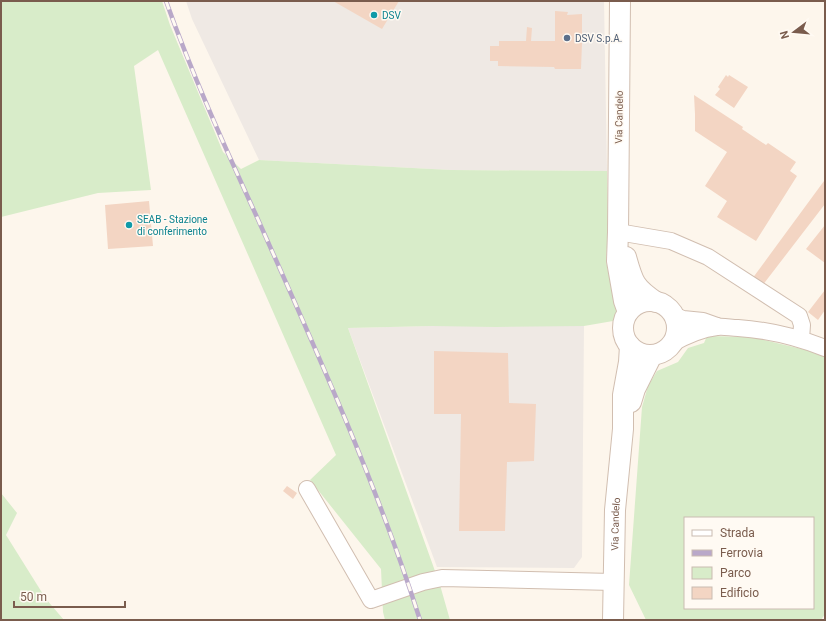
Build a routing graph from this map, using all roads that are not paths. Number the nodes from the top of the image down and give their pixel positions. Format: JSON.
{"nodes":[{"id":1,"x":620,"y":1,"type":"edge"},
{"id":2,"x":618,"y":232,"type":"junction"},
{"id":3,"x":656,"y":302,"type":"junction"},
{"id":4,"x":628,"y":312,"type":"junction"},
{"id":5,"x":673,"y":315,"type":"junction"},
{"id":6,"x":718,"y":327,"type":"junction"},
{"id":7,"x":801,"y":339,"type":"junction"},
{"id":8,"x":671,"y":344,"type":"junction"},
{"id":9,"x":630,"y":346,"type":"junction"},
{"id":10,"x":825,"y":348,"type":"edge"},
{"id":11,"x":652,"y":355,"type":"junction"},
{"id":12,"x":623,"y":429,"type":"junction"},
{"id":13,"x":307,"y":489,"type":"dead end"},
{"id":14,"x":613,"y":582,"type":"junction"},
{"id":15,"x":613,"y":620,"type":"edge"}],
"edges":[{"from":1,"to":2,"type":"street","name":"Via Candelo"},
{"from":2,"to":3,"type":"street","name":"Via Candelo"},
{"from":2,"to":4,"type":"street","name":"Via Candelo"},
{"from":2,"to":7,"type":"street"},
{"from":3,"to":4,"type":"street"},
{"from":3,"to":5,"type":"street"},
{"from":4,"to":9,"type":"street"},
{"from":5,"to":6,"type":"street"},
{"from":5,"to":8,"type":"street"},
{"from":6,"to":7,"type":"street"},
{"from":6,"to":8,"type":"street"},
{"from":7,"to":10,"type":"street"},
{"from":8,"to":11,"type":"street"},
{"from":9,"to":11,"type":"street"},
{"from":9,"to":12,"type":"street","name":"Via Candelo"},
{"from":11,"to":12,"type":"street","name":"Via Candelo"},
{"from":12,"to":14,"type":"street","name":"Via Candelo"},
{"from":13,"to":14,"type":"street"},
{"from":14,"to":15,"type":"street","name":"Via Candelo"}]}
